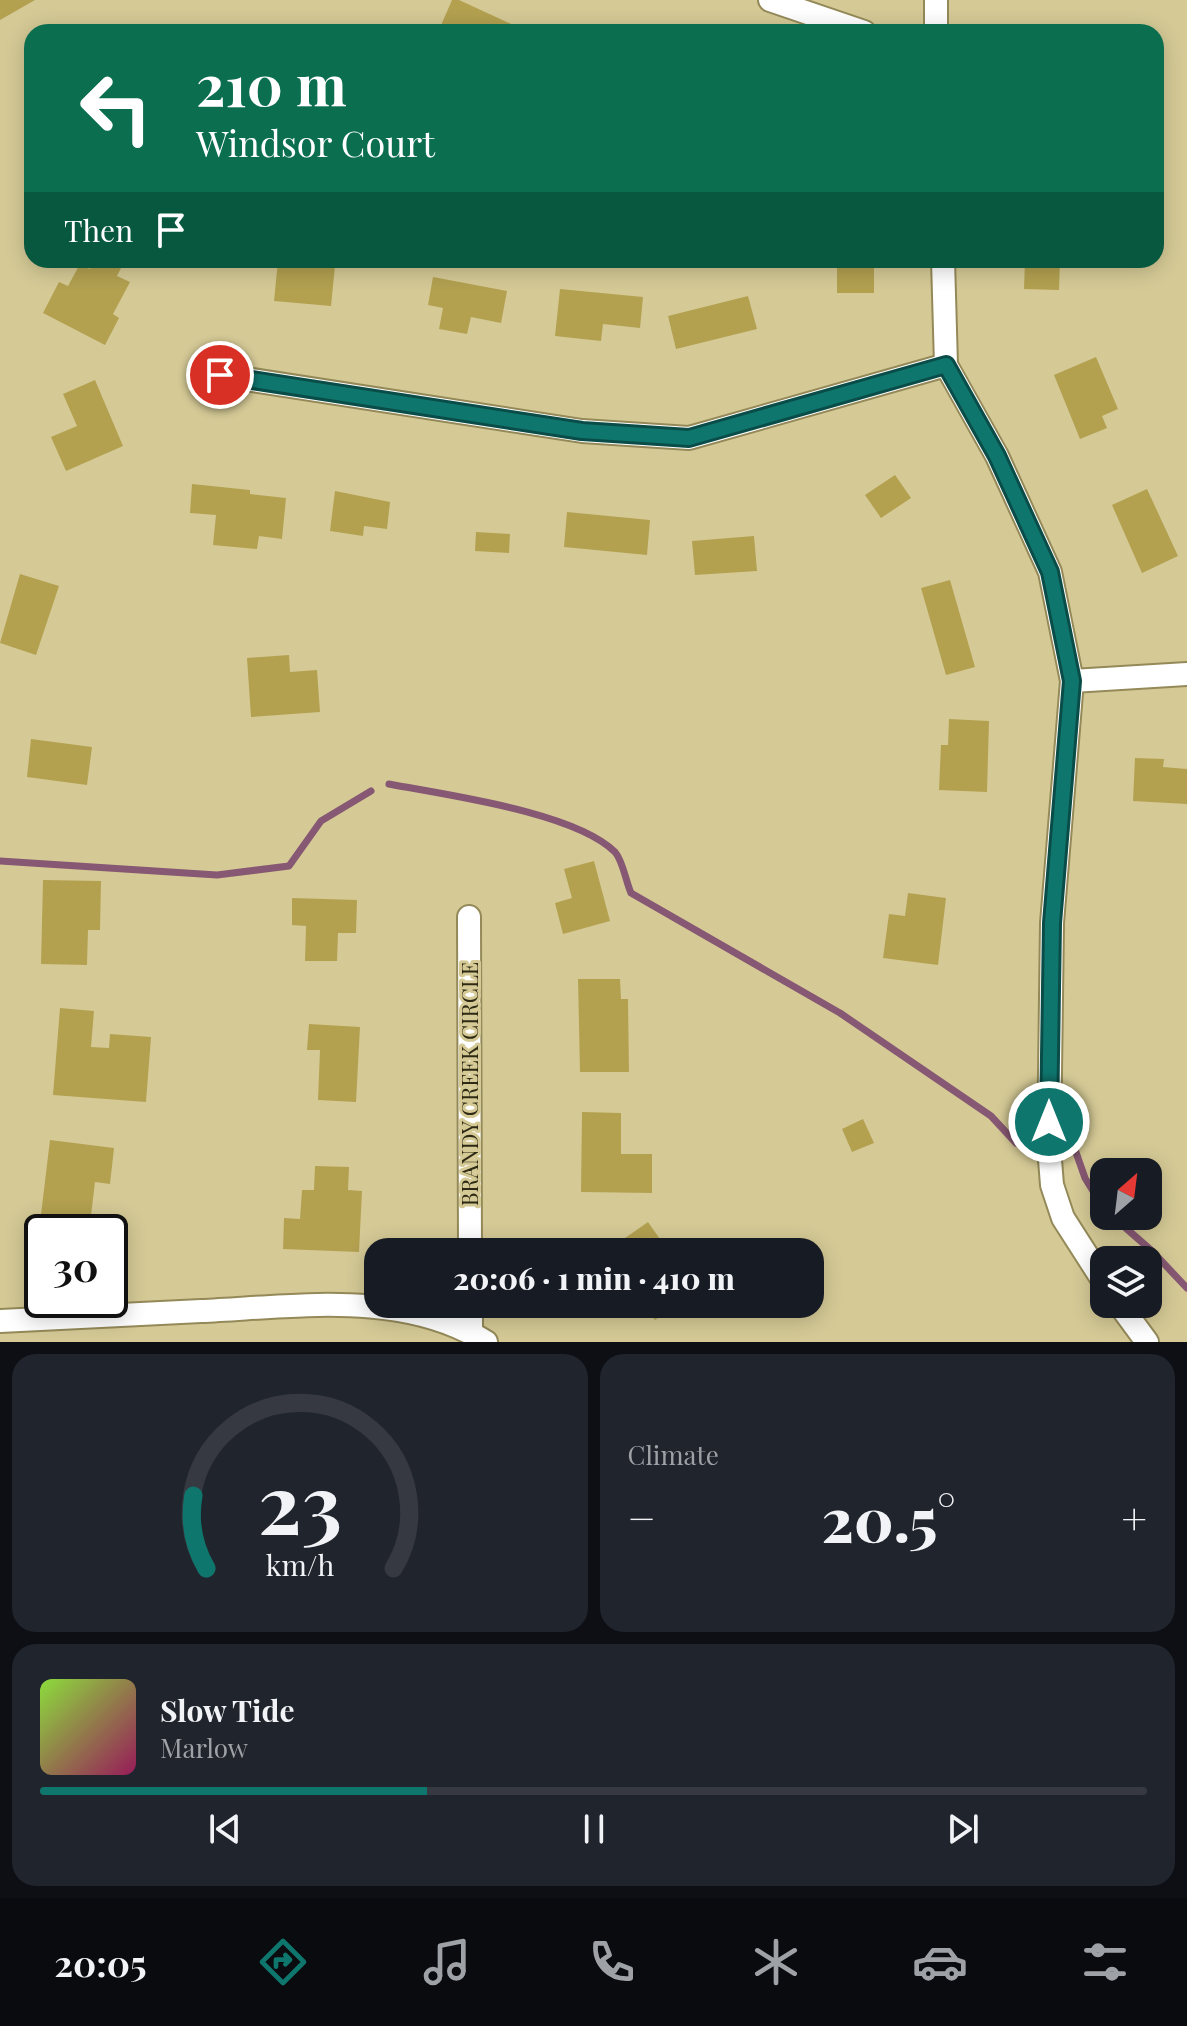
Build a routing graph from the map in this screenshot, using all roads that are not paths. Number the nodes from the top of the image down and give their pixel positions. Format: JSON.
{"nodes":[{"id":1,"x":770,"y":0,"type":"edge"},
{"id":2,"x":936,"y":0,"type":"edge"},
{"id":3,"x":840,"y":24,"type":"edge"},
{"id":4,"x":936,"y":24,"type":"edge"},
{"id":5,"x":943,"y":268,"type":"edge"},
{"id":6,"x":946,"y":365,"type":"junction"},
{"id":7,"x":220,"y":375,"type":"dead end"},
{"id":8,"x":1187,"y":674,"type":"edge"},
{"id":9,"x":1072,"y":681,"type":"junction"},
{"id":10,"x":469,"y":917,"type":"dead end"},
{"id":11,"x":470,"y":1238,"type":"edge"},
{"id":12,"x":1090,"y":1260,"type":"edge"},
{"id":13,"x":1129,"y":1318,"type":"edge"},
{"id":14,"x":0,"y":1321,"type":"edge"},
{"id":15,"x":478,"y":1337,"type":"edge"},
{"id":16,"x":1147,"y":1342,"type":"edge"}],
"edges":[{"from":1,"to":3,"type":"street"},
{"from":2,"to":4,"type":"street"},
{"from":5,"to":6,"type":"street"},
{"from":6,"to":7,"type":"street"},
{"from":6,"to":9,"type":"street"},
{"from":8,"to":9,"type":"street"},
{"from":9,"to":12,"type":"street"},
{"from":10,"to":11,"type":"street","name":"BRANDY CREEK CIRCLE"},
{"from":13,"to":16,"type":"street"},
{"from":14,"to":15,"type":"street"}]}
